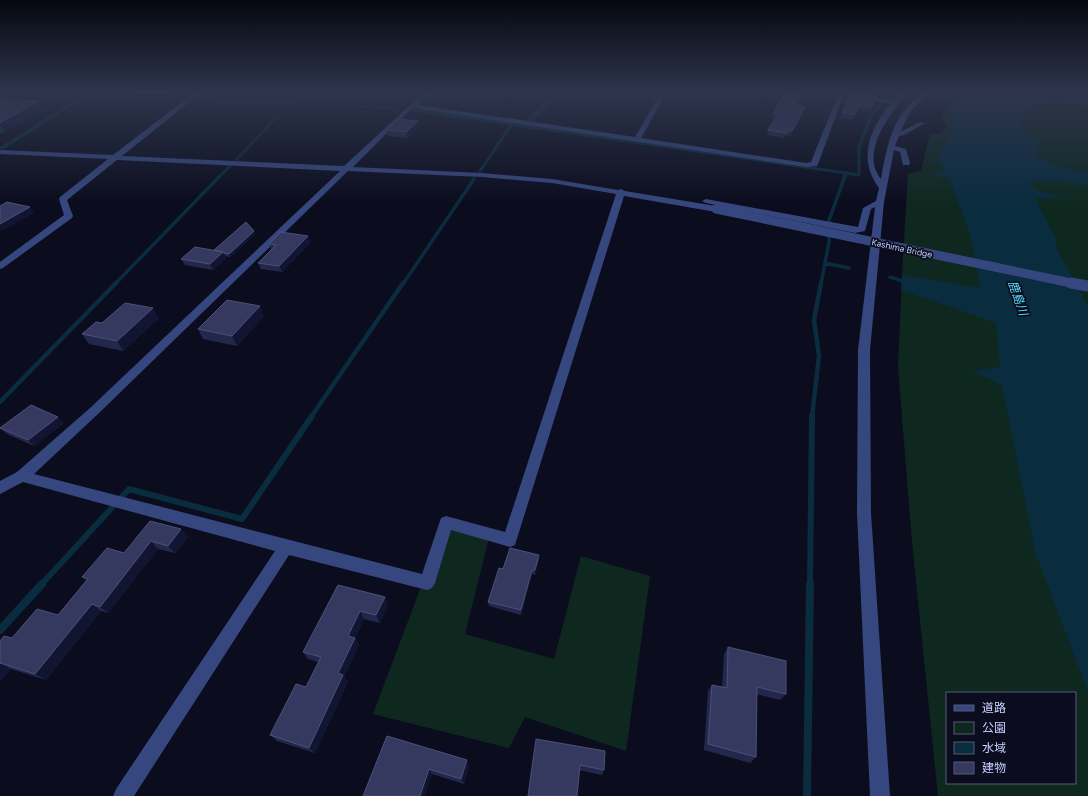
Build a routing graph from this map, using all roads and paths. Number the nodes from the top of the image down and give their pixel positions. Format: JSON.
{"nodes":[{"id":1,"x":152,"y":129,"type":"edge"},
{"id":2,"x":387,"y":129,"type":"edge"},
{"id":3,"x":570,"y":129,"type":"edge"},
{"id":4,"x":643,"y":129,"type":"edge"},
{"id":5,"x":828,"y":129,"type":"edge"},
{"id":6,"x":878,"y":129,"type":"edge"},
{"id":7,"x":898,"y":129,"type":"edge"},
{"id":8,"x":911,"y":129,"type":"edge"},
{"id":9,"x":896,"y":133,"type":"junction"},
{"id":10,"x":637,"y":139,"type":"junction"},
{"id":11,"x":891,"y":147,"type":"junction"},
{"id":12,"x":0,"y":152,"type":"edge"},
{"id":13,"x":115,"y":158,"type":"junction"},
{"id":14,"x":906,"y":163,"type":"dead end"},
{"id":15,"x":346,"y":168,"type":"junction"},
{"id":16,"x":883,"y":188,"type":"junction"},
{"id":17,"x":621,"y":192,"type":"junction"},
{"id":18,"x":657,"y":198,"type":"junction"},
{"id":19,"x":880,"y":202,"type":"junction"},
{"id":20,"x":0,"y":266,"type":"edge"},
{"id":21,"x":1088,"y":286,"type":"edge"},
{"id":22,"x":22,"y":476,"type":"junction"},
{"id":23,"x":0,"y":488,"type":"edge"},
{"id":24,"x":286,"y":547,"type":"junction"},
{"id":25,"x":125,"y":796,"type":"edge"},
{"id":26,"x":880,"y":796,"type":"edge"}],
"edges":[{"from":1,"to":13,"type":"street"},
{"from":2,"to":15,"type":"street"},
{"from":3,"to":10,"type":"street"},
{"from":4,"to":10,"type":"street"},
{"from":5,"to":10,"type":"street"},
{"from":6,"to":16,"type":"street"},
{"from":7,"to":9,"type":"street"},
{"from":8,"to":9,"type":"street"},
{"from":9,"to":11,"type":"street"},
{"from":11,"to":14,"type":"street"},
{"from":11,"to":16,"type":"street"},
{"from":12,"to":13,"type":"street","name":"Kashima Bridge"},
{"from":13,"to":15,"type":"street","name":"Kashima Bridge"},
{"from":13,"to":20,"type":"street"},
{"from":15,"to":17,"type":"street","name":"Kashima Bridge"},
{"from":15,"to":22,"type":"street"},
{"from":16,"to":19,"type":"street"},
{"from":17,"to":18,"type":"street","name":"Kashima Bridge"},
{"from":17,"to":24,"type":"street"},
{"from":18,"to":19,"type":"street"},
{"from":18,"to":21,"type":"street","name":"Kashima Bridge","bridge":true},
{"from":19,"to":26,"type":"street"},
{"from":22,"to":23,"type":"street"},
{"from":22,"to":24,"type":"street"},
{"from":24,"to":25,"type":"street"}]}
